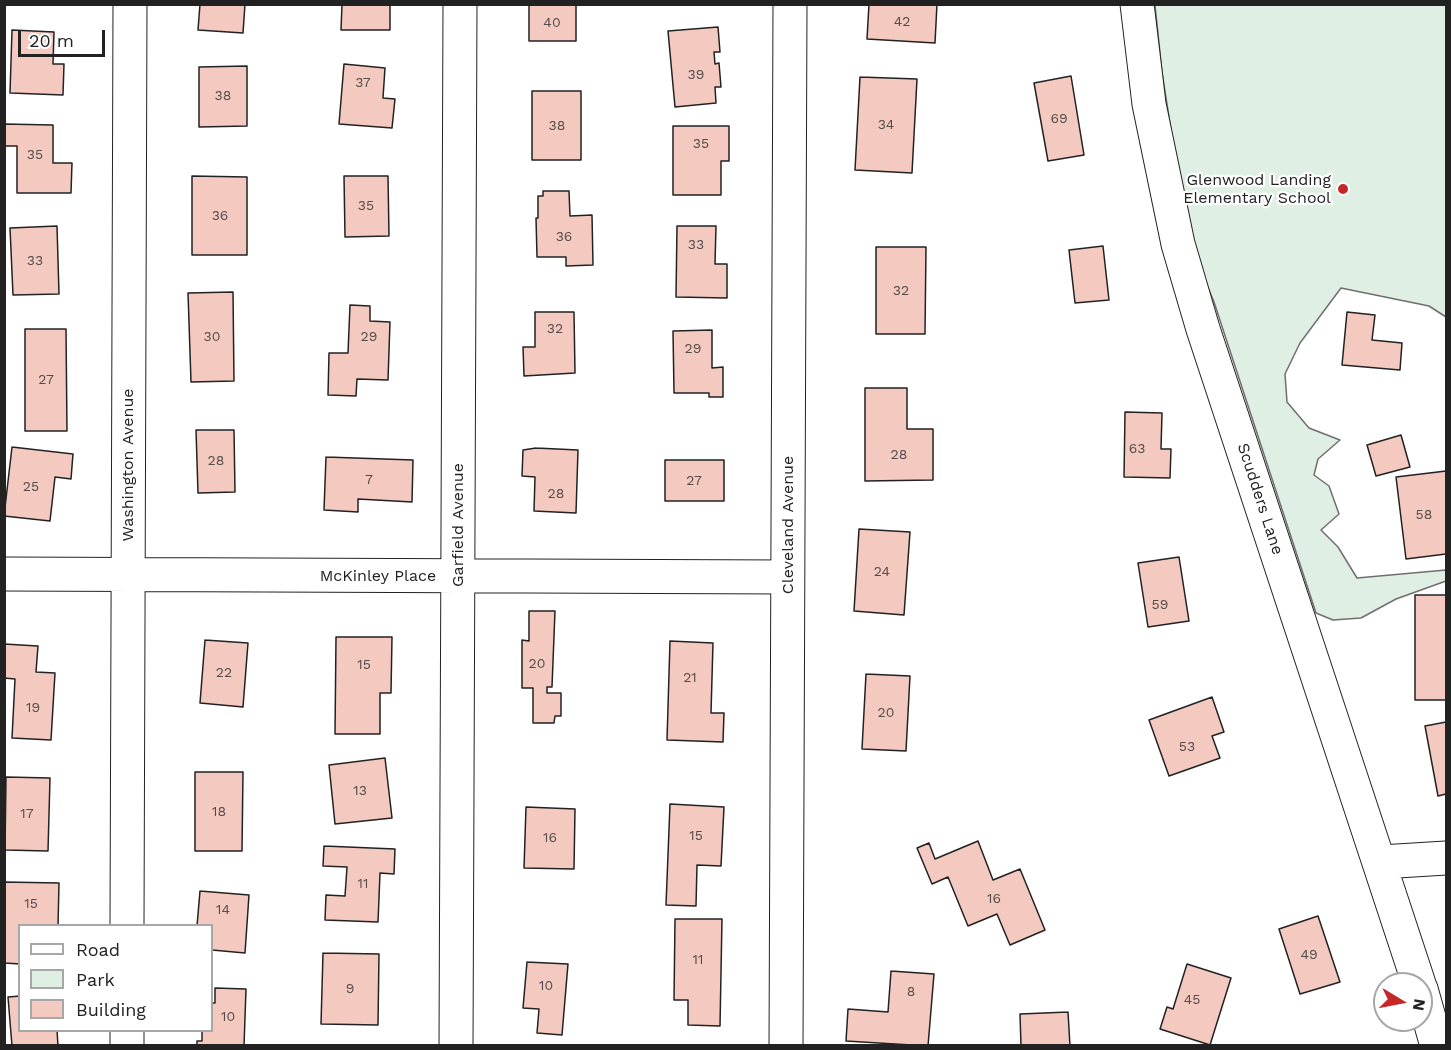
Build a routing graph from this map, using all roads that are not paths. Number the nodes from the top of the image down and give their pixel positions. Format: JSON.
{"nodes":[{"id":1,"x":130,"y":4,"type":"edge"},
{"id":2,"x":460,"y":4,"type":"edge"},
{"id":3,"x":790,"y":4,"type":"edge"},
{"id":4,"x":1137,"y":4,"type":"edge"},
{"id":5,"x":4,"y":574,"type":"edge"},
{"id":6,"x":128,"y":575,"type":"junction"},
{"id":7,"x":458,"y":576,"type":"junction"},
{"id":8,"x":787,"y":577,"type":"junction"},
{"id":9,"x":1446,"y":858,"type":"edge"},
{"id":10,"x":1381,"y":862,"type":"junction"},
{"id":11,"x":127,"y":924,"type":"edge"},
{"id":12,"x":1415,"y":972,"type":"edge"},
{"id":13,"x":456,"y":1046,"type":"edge"},
{"id":14,"x":786,"y":1046,"type":"edge"}],
"edges":[{"from":1,"to":6,"type":"street","name":"Washington Avenue"},
{"from":2,"to":7,"type":"street","name":"Garfield Avenue"},
{"from":3,"to":8,"type":"street","name":"Cleveland Avenue"},
{"from":4,"to":10,"type":"street","name":"Scudders Lane"},
{"from":5,"to":6,"type":"street","name":"McKinley Place"},
{"from":6,"to":7,"type":"street","name":"McKinley Place"},
{"from":6,"to":11,"type":"street","name":"Washington Avenue"},
{"from":7,"to":8,"type":"street","name":"McKinley Place"},
{"from":7,"to":13,"type":"street","name":"Garfield Avenue"},
{"from":8,"to":14,"type":"street","name":"Cleveland Avenue"},
{"from":9,"to":10,"type":"street"},
{"from":10,"to":12,"type":"street","name":"Scudders Lane"}]}
